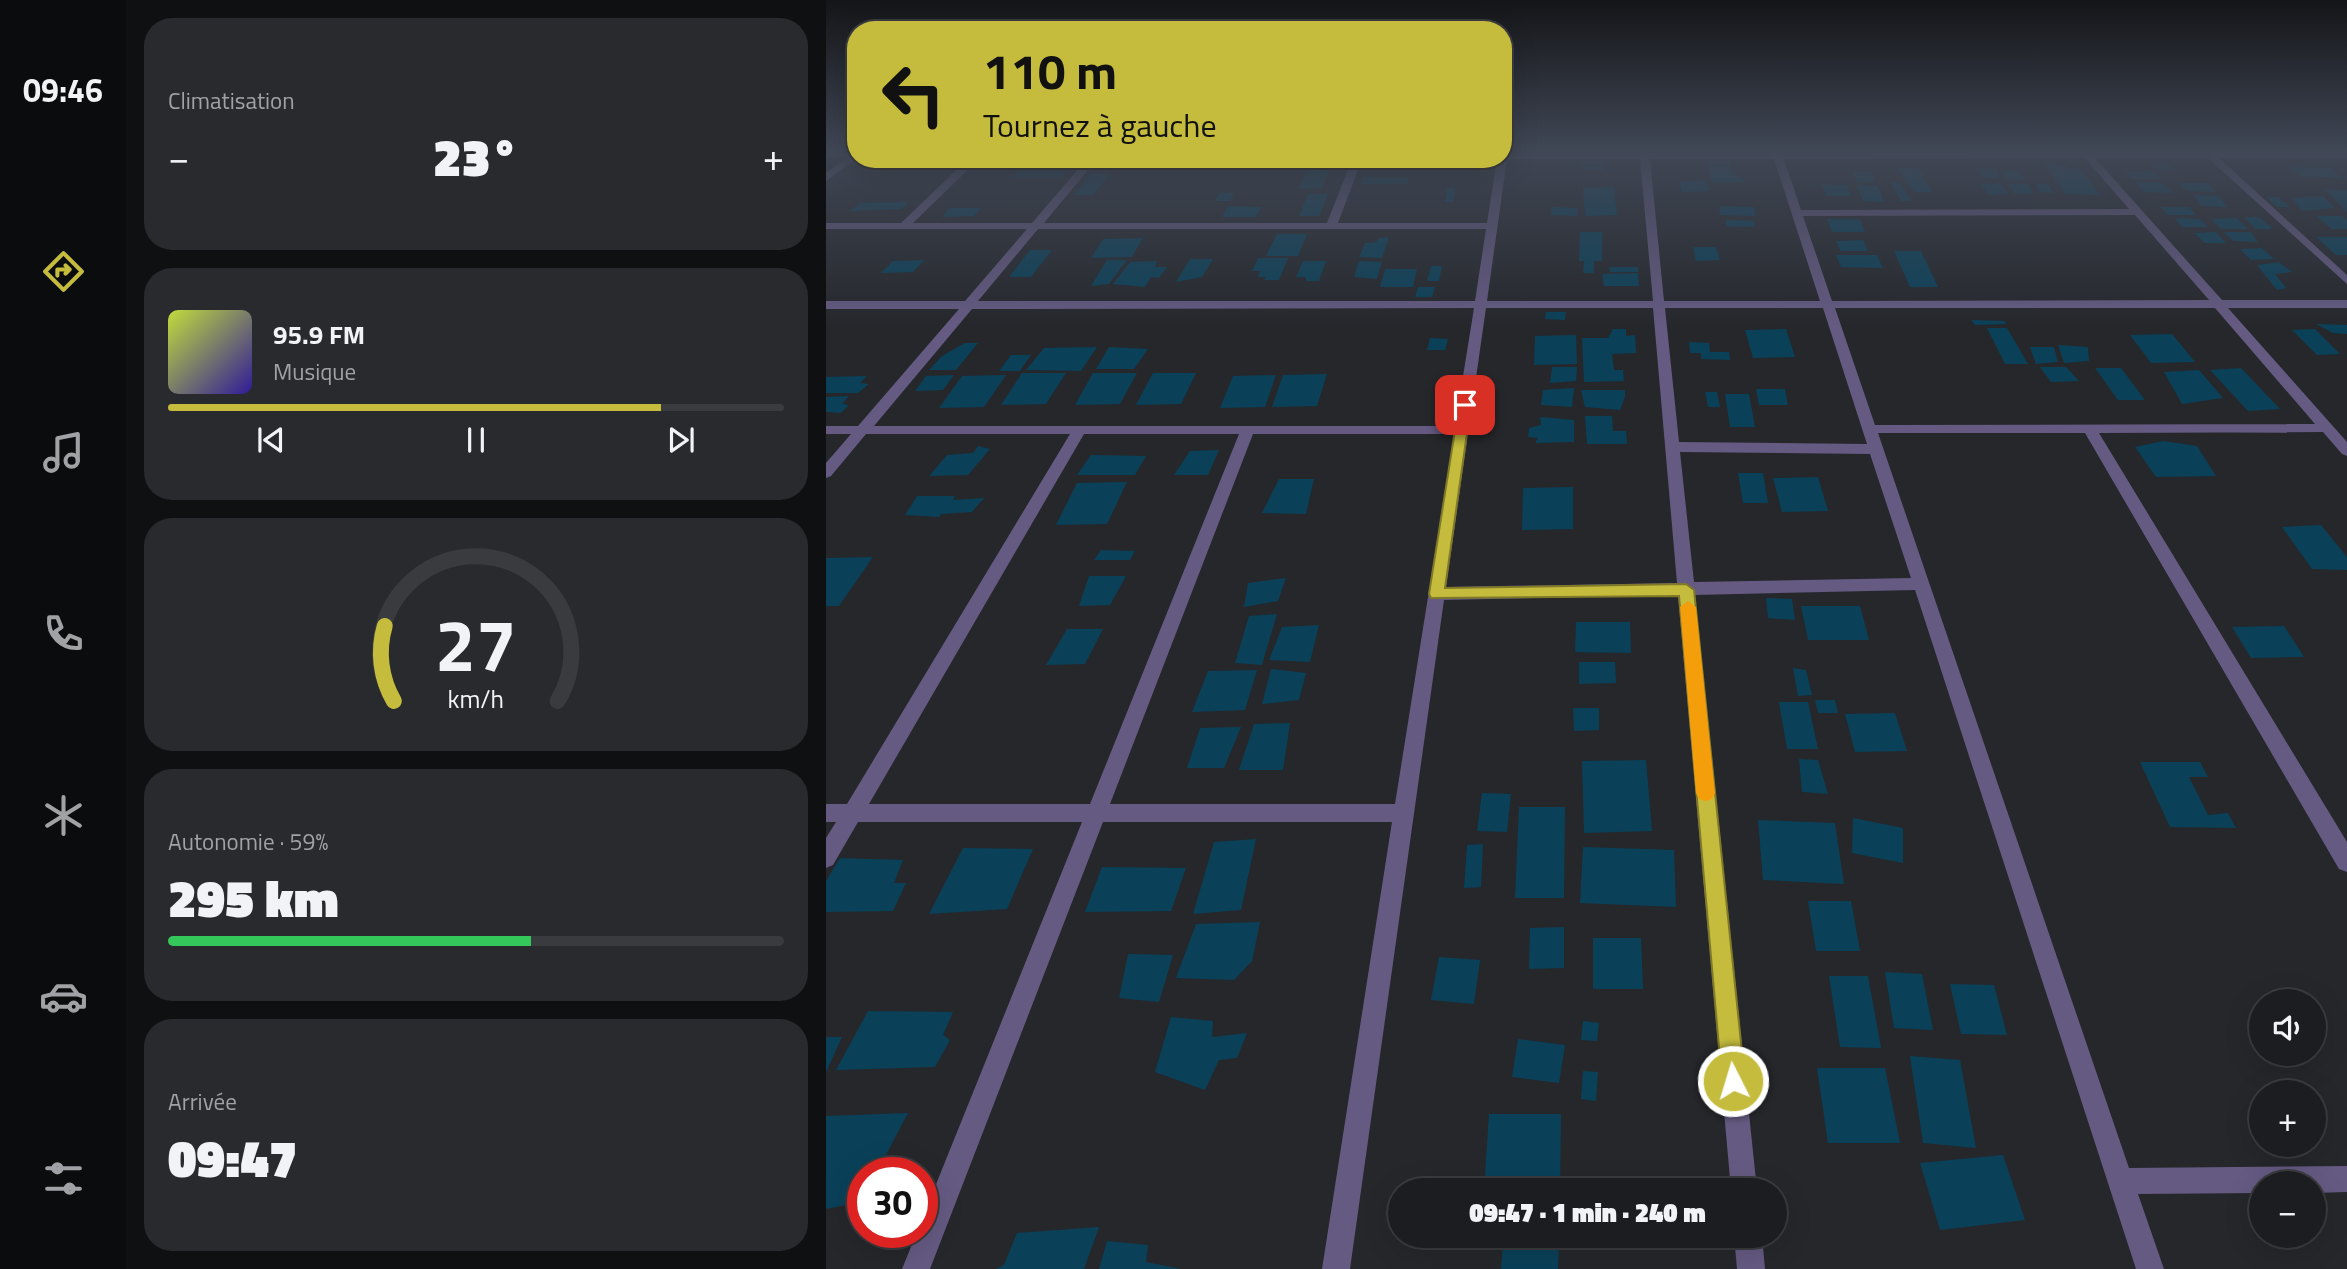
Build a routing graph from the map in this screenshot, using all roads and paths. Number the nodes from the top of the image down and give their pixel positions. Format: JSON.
{"nodes":[{"id":1,"x":922,"y":209,"type":"edge"},
{"id":2,"x":1050,"y":209,"type":"edge"},
{"id":3,"x":1338,"y":209,"type":"edge"},
{"id":4,"x":1494,"y":209,"type":"edge"},
{"id":5,"x":1649,"y":209,"type":"edge"},
{"id":6,"x":1796,"y":209,"type":"edge"},
{"id":7,"x":2136,"y":209,"type":"edge"},
{"id":8,"x":2268,"y":209,"type":"edge"},
{"id":9,"x":2138,"y":212,"type":"junction"},
{"id":10,"x":1797,"y":213,"type":"junction"},
{"id":11,"x":826,"y":226,"type":"edge"},
{"id":12,"x":904,"y":226,"type":"junction"},
{"id":13,"x":1036,"y":226,"type":"junction"},
{"id":14,"x":1331,"y":226,"type":"junction"},
{"id":15,"x":1492,"y":226,"type":"junction"},
{"id":16,"x":2347,"y":281,"type":"edge"},
{"id":17,"x":2219,"y":304,"type":"junction"},
{"id":18,"x":2347,"y":304,"type":"edge"},
{"id":19,"x":826,"y":305,"type":"edge"},
{"id":20,"x":969,"y":305,"type":"junction"},
{"id":21,"x":1480,"y":305,"type":"junction"},
{"id":22,"x":1658,"y":305,"type":"junction"},
{"id":23,"x":1828,"y":305,"type":"junction"},
{"id":24,"x":2326,"y":428,"type":"junction"},
{"id":25,"x":1868,"y":429,"type":"junction"},
{"id":26,"x":826,"y":430,"type":"edge"},
{"id":27,"x":863,"y":430,"type":"junction"},
{"id":28,"x":1080,"y":430,"type":"junction"},
{"id":29,"x":1248,"y":430,"type":"junction"},
{"id":30,"x":1461,"y":430,"type":"junction"},
{"id":31,"x":2090,"y":430,"type":"junction"},
{"id":32,"x":1673,"y":447,"type":"junction"},
{"id":33,"x":1876,"y":449,"type":"junction"},
{"id":34,"x":2347,"y":451,"type":"edge"},
{"id":35,"x":826,"y":473,"type":"edge"},
{"id":36,"x":1921,"y":584,"type":"junction"},
{"id":37,"x":1686,"y":590,"type":"junction"},
{"id":38,"x":1437,"y":594,"type":"junction"},
{"id":39,"x":826,"y":813,"type":"edge"},
{"id":40,"x":852,"y":813,"type":"junction"},
{"id":41,"x":1097,"y":813,"type":"junction"},
{"id":42,"x":1404,"y":813,"type":"junction"},
{"id":43,"x":826,"y":858,"type":"edge"},
{"id":44,"x":2347,"y":862,"type":"edge"},
{"id":45,"x":1743,"y":1178,"type":"edge"},
{"id":46,"x":2347,"y":1179,"type":"edge"},
{"id":47,"x":2120,"y":1181,"type":"junction"},
{"id":48,"x":1749,"y":1248,"type":"edge"},
{"id":49,"x":916,"y":1269,"type":"edge"},
{"id":50,"x":1336,"y":1269,"type":"edge"},
{"id":51,"x":1751,"y":1269,"type":"edge"},
{"id":52,"x":2150,"y":1269,"type":"edge"}],
"edges":[{"from":1,"to":12,"type":"street"},
{"from":2,"to":13,"type":"street"},
{"from":3,"to":14,"type":"street"},
{"from":4,"to":15,"type":"street"},
{"from":5,"to":22,"type":"street"},
{"from":6,"to":10,"type":"street"},
{"from":7,"to":9,"type":"street"},
{"from":8,"to":16,"type":"street"},
{"from":9,"to":10,"type":"street"},
{"from":9,"to":17,"type":"street"},
{"from":10,"to":23,"type":"street"},
{"from":11,"to":12,"type":"street"},
{"from":12,"to":13,"type":"street"},
{"from":13,"to":14,"type":"street"},
{"from":13,"to":20,"type":"street"},
{"from":14,"to":15,"type":"street"},
{"from":15,"to":21,"type":"street"},
{"from":17,"to":18,"type":"street"},
{"from":17,"to":23,"type":"street"},
{"from":17,"to":24,"type":"street"},
{"from":19,"to":20,"type":"street"},
{"from":20,"to":21,"type":"street"},
{"from":20,"to":27,"type":"street"},
{"from":21,"to":22,"type":"street"},
{"from":21,"to":30,"type":"street"},
{"from":22,"to":23,"type":"street"},
{"from":22,"to":32,"type":"street"},
{"from":23,"to":25,"type":"street"},
{"from":24,"to":31,"type":"street"},
{"from":24,"to":34,"type":"street"},
{"from":25,"to":31,"type":"street"},
{"from":25,"to":33,"type":"street"},
{"from":26,"to":27,"type":"street"},
{"from":27,"to":28,"type":"street"},
{"from":27,"to":35,"type":"street"},
{"from":28,"to":29,"type":"street"},
{"from":28,"to":40,"type":"street"},
{"from":29,"to":30,"type":"street"},
{"from":29,"to":41,"type":"street"},
{"from":30,"to":38,"type":"street"},
{"from":31,"to":44,"type":"street"},
{"from":32,"to":33,"type":"street"},
{"from":32,"to":37,"type":"street"},
{"from":33,"to":36,"type":"street"},
{"from":36,"to":37,"type":"street"},
{"from":36,"to":47,"type":"street"},
{"from":37,"to":38,"type":"street"},
{"from":37,"to":45,"type":"street"},
{"from":38,"to":42,"type":"street"},
{"from":39,"to":40,"type":"street"},
{"from":40,"to":41,"type":"street"},
{"from":40,"to":43,"type":"street"},
{"from":41,"to":42,"type":"street"},
{"from":41,"to":49,"type":"street"},
{"from":42,"to":50,"type":"street"},
{"from":46,"to":47,"type":"street"},
{"from":47,"to":52,"type":"street"},
{"from":48,"to":51,"type":"street"}]}
